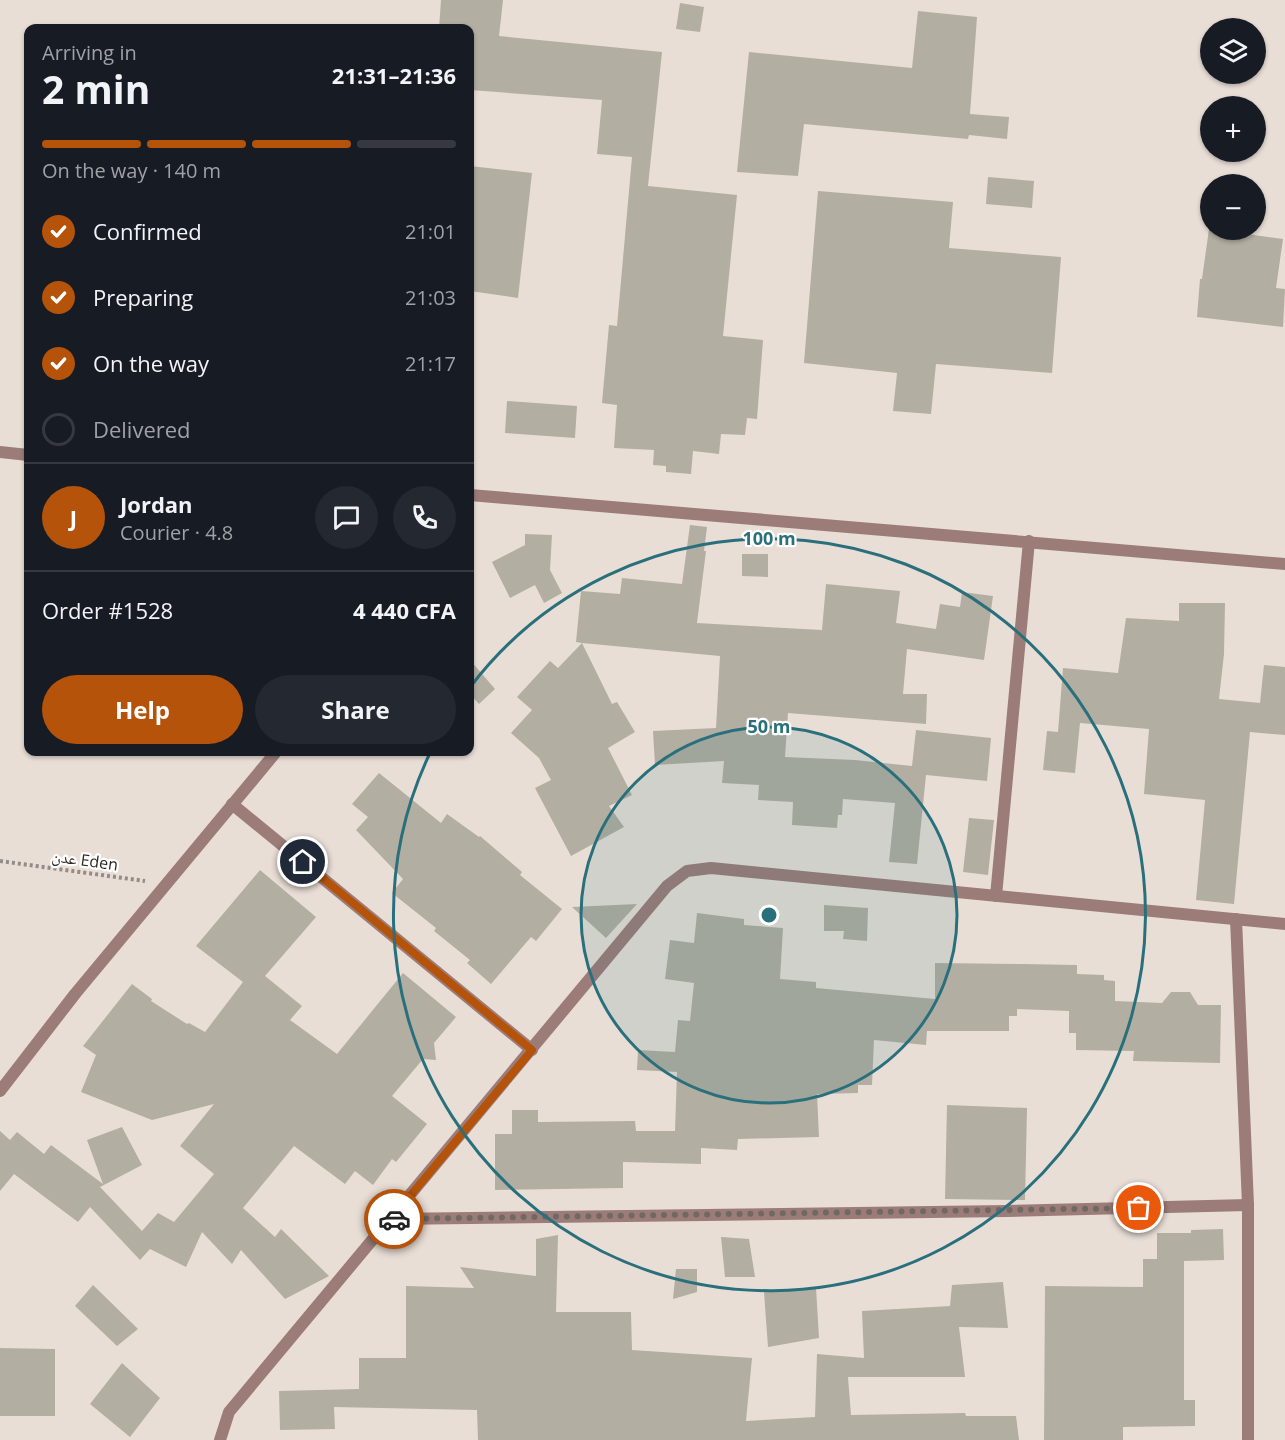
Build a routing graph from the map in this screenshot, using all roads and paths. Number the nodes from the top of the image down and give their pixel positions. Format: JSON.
{"nodes":[{"id":1,"x":0,"y":452,"type":"edge"},
{"id":2,"x":24,"y":455,"type":"edge"},
{"id":3,"x":474,"y":495,"type":"edge"},
{"id":4,"x":1029,"y":541,"type":"junction"},
{"id":5,"x":1285,"y":564,"type":"edge"},
{"id":6,"x":273,"y":756,"type":"edge"},
{"id":7,"x":232,"y":804,"type":"junction"},
{"id":8,"x":0,"y":861,"type":"edge"},
{"id":9,"x":166,"y":884,"type":"junction"},
{"id":10,"x":996,"y":896,"type":"junction"},
{"id":11,"x":1236,"y":919,"type":"junction"},
{"id":12,"x":1285,"y":924,"type":"edge"},
{"id":13,"x":532,"y":1050,"type":"junction"},
{"id":14,"x":0,"y":1090,"type":"edge"},
{"id":15,"x":1248,"y":1205,"type":"junction"},
{"id":16,"x":390,"y":1220,"type":"junction"},
{"id":17,"x":220,"y":1440,"type":"edge"},
{"id":18,"x":1248,"y":1440,"type":"edge"}],
"edges":[{"from":1,"to":2,"type":"street"},
{"from":3,"to":4,"type":"street"},
{"from":4,"to":5,"type":"street"},
{"from":4,"to":10,"type":"street"},
{"from":6,"to":7,"type":"street"},
{"from":7,"to":9,"type":"street"},
{"from":7,"to":13,"type":"street"},
{"from":8,"to":9,"type":"path","name":"عدن Eden"},
{"from":9,"to":14,"type":"street"},
{"from":10,"to":11,"type":"street"},
{"from":10,"to":13,"type":"street"},
{"from":11,"to":12,"type":"street"},
{"from":11,"to":15,"type":"street"},
{"from":13,"to":16,"type":"street"},
{"from":15,"to":16,"type":"street"},
{"from":15,"to":18,"type":"street"},
{"from":16,"to":17,"type":"street"}]}
